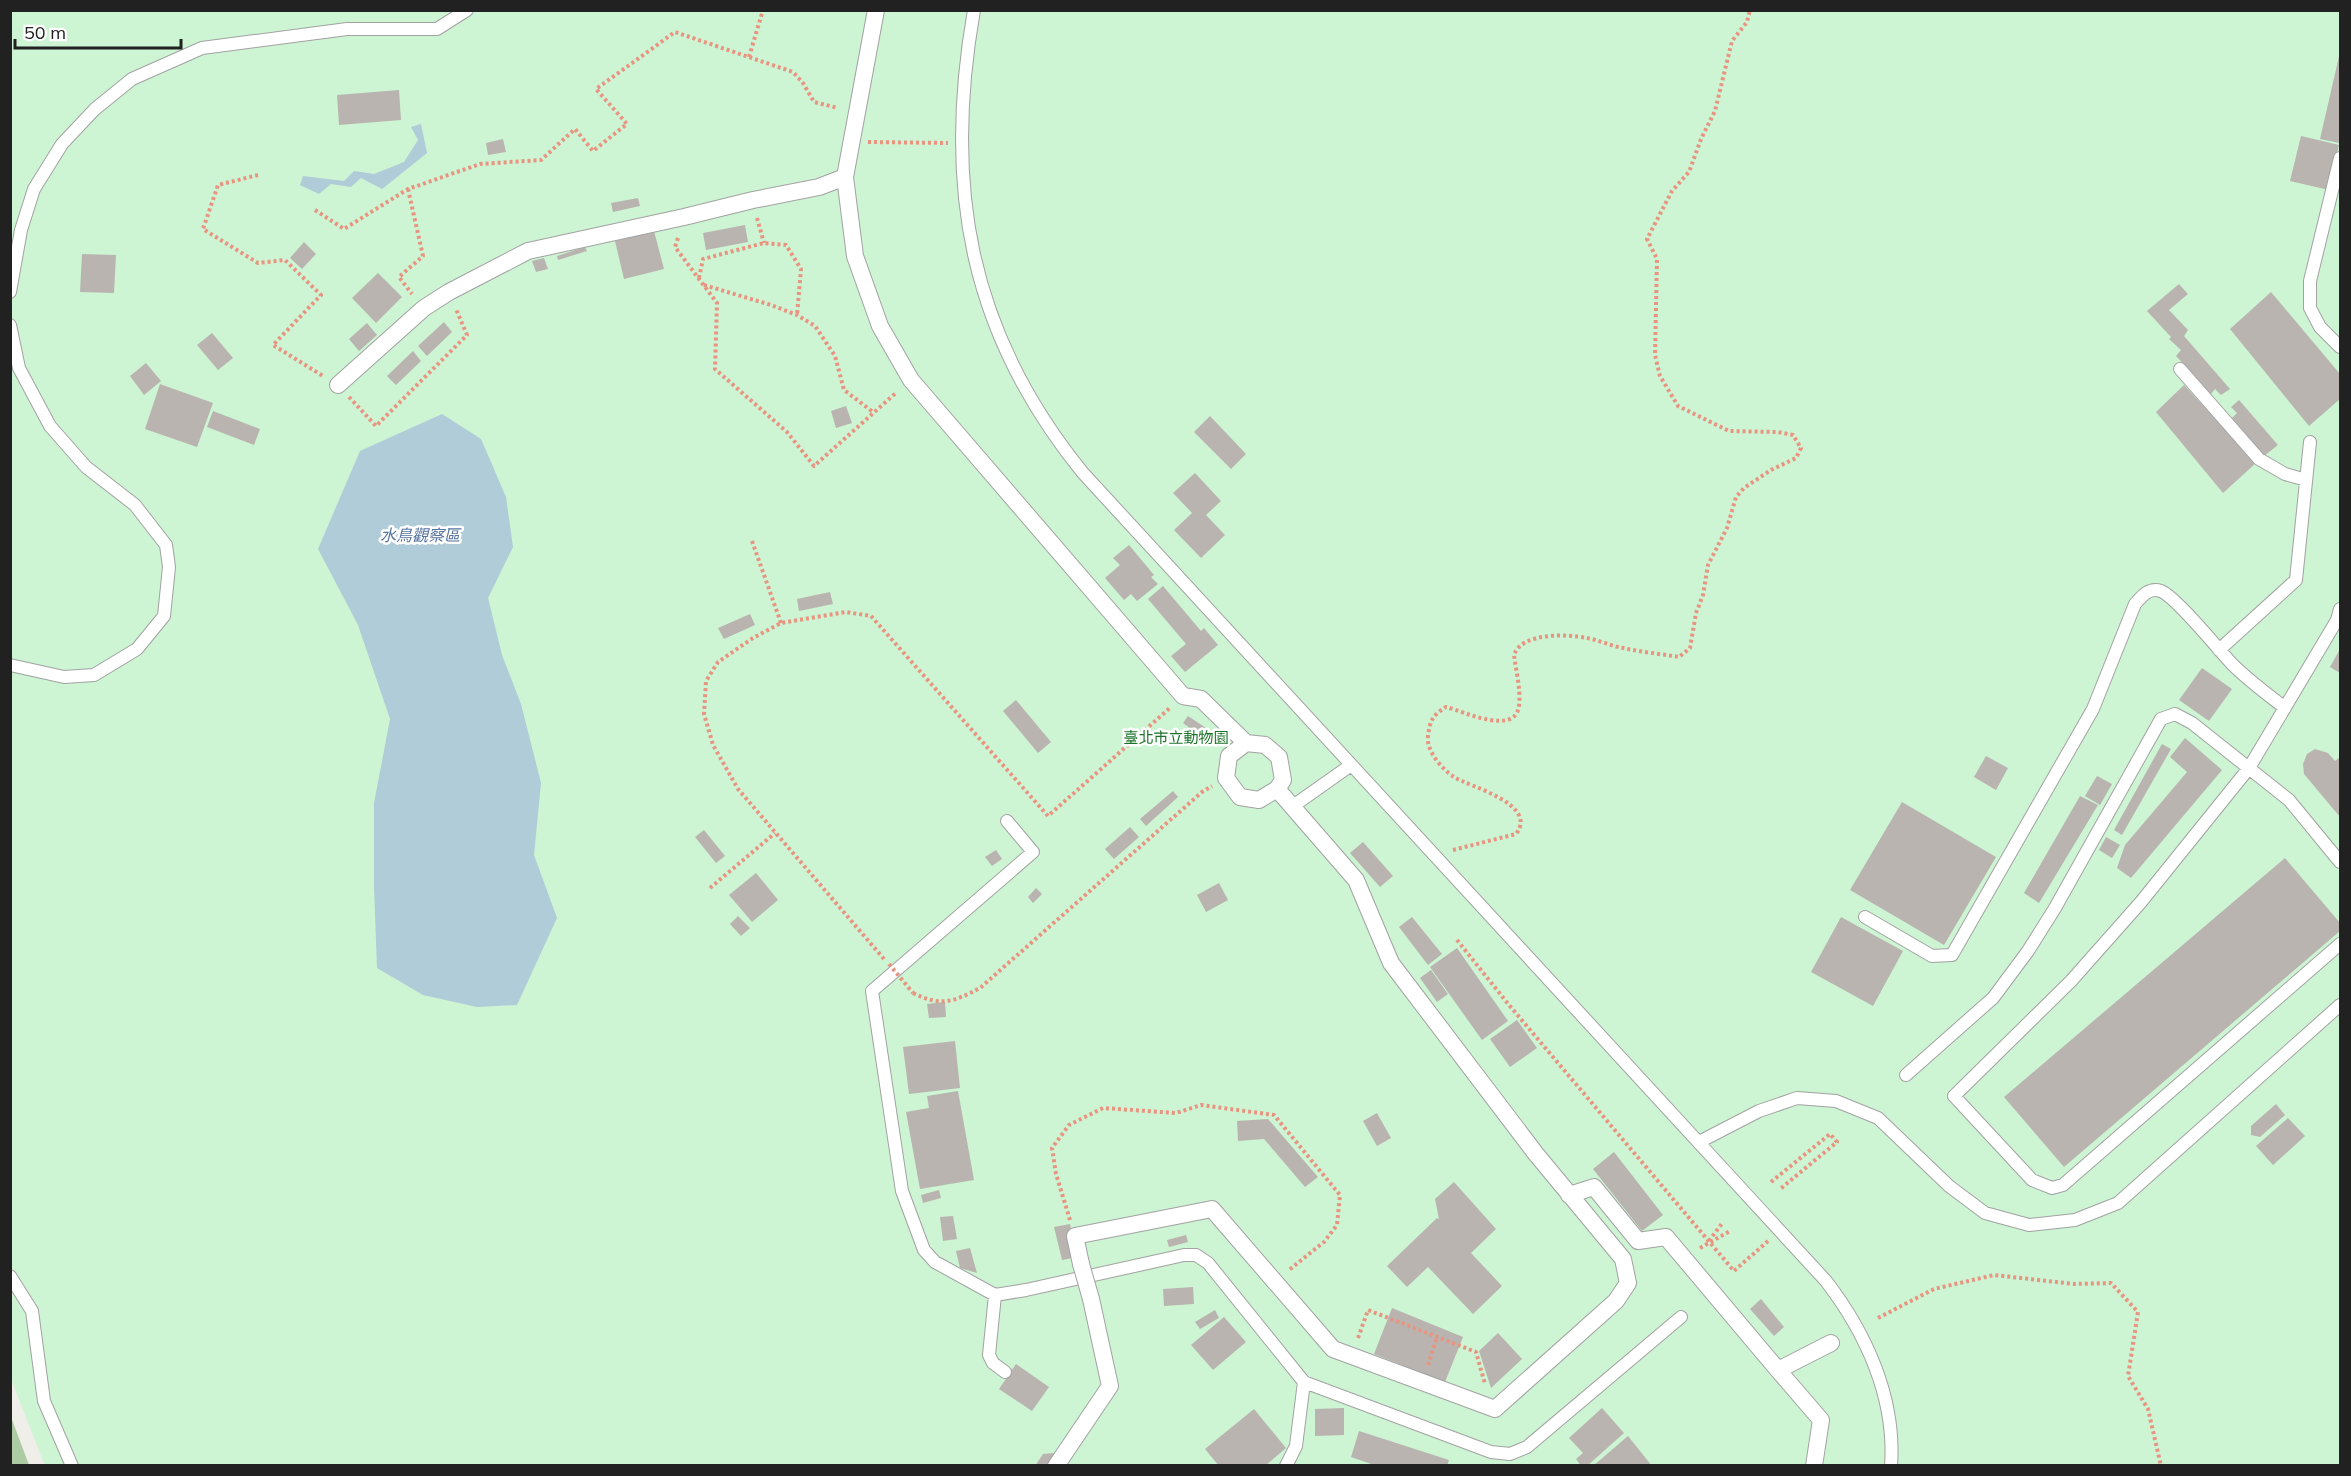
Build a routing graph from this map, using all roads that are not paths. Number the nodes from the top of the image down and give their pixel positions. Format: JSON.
{"nodes":[{"id":1,"x":467,"y":10,"type":"edge"},
{"id":2,"x":876,"y":10,"type":"edge"},
{"id":3,"x":974,"y":10,"type":"edge"},
{"id":4,"x":2340,"y":158,"type":"edge"},
{"id":5,"x":845,"y":177,"type":"junction"},
{"id":6,"x":10,"y":292,"type":"edge"},
{"id":7,"x":10,"y":325,"type":"edge"},
{"id":8,"x":2340,"y":347,"type":"edge"},
{"id":9,"x":2180,"y":369,"type":"dead end"},
{"id":10,"x":338,"y":385,"type":"road end"},
{"id":11,"x":2310,"y":442,"type":"dead end"},
{"id":12,"x":2306,"y":480,"type":"junction"},
{"id":13,"x":2339,"y":617,"type":"edge"},
{"id":14,"x":2219,"y":650,"type":"junction"},
{"id":15,"x":10,"y":665,"type":"edge"},
{"id":16,"x":2285,"y":708,"type":"junction"},
{"id":17,"x":1246,"y":743,"type":"junction"},
{"id":18,"x":1352,"y":765,"type":"junction"},
{"id":19,"x":2249,"y":768,"type":"junction"},
{"id":20,"x":1277,"y":789,"type":"junction"},
{"id":21,"x":1293,"y":806,"type":"junction"},
{"id":22,"x":1007,"y":821,"type":"dead end"},
{"id":23,"x":2340,"y":862,"type":"edge"},
{"id":24,"x":1865,"y":917,"type":"dead end"},
{"id":25,"x":2340,"y":944,"type":"edge"},
{"id":26,"x":2340,"y":1005,"type":"edge"},
{"id":27,"x":1906,"y":1075,"type":"dead end"},
{"id":28,"x":1699,"y":1142,"type":"junction"},
{"id":29,"x":1569,"y":1195,"type":"junction"},
{"id":30,"x":10,"y":1276,"type":"edge"},
{"id":31,"x":995,"y":1295,"type":"junction"},
{"id":32,"x":1681,"y":1317,"type":"dead end"},
{"id":33,"x":1831,"y":1343,"type":"dead end"},
{"id":34,"x":1778,"y":1370,"type":"junction"},
{"id":35,"x":1005,"y":1372,"type":"dead end"},
{"id":36,"x":1304,"y":1382,"type":"junction"},
{"id":37,"x":72,"y":1466,"type":"edge"},
{"id":38,"x":1056,"y":1466,"type":"edge"},
{"id":39,"x":1286,"y":1466,"type":"edge"},
{"id":40,"x":1814,"y":1466,"type":"edge"},
{"id":41,"x":1892,"y":1466,"type":"edge"}],
"edges":[{"from":1,"to":6,"type":"lane"},
{"from":2,"to":5,"type":"street"},
{"from":3,"to":18,"type":"lane"},
{"from":4,"to":8,"type":"lane"},
{"from":5,"to":10,"type":"street"},
{"from":5,"to":17,"type":"street"},
{"from":7,"to":15,"type":"lane"},
{"from":9,"to":12,"type":"lane"},
{"from":11,"to":12,"type":"lane"},
{"from":12,"to":14,"type":"lane"},
{"from":13,"to":16,"type":"lane"},
{"from":14,"to":16,"type":"lane"},
{"from":14,"to":24,"type":"lane"},
{"from":16,"to":19,"type":"lane"},
{"from":17,"to":20,"type":"street"},
{"from":17,"to":20,"type":"street"},
{"from":18,"to":21,"type":"lane"},
{"from":18,"to":28,"type":"lane"},
{"from":19,"to":23,"type":"lane"},
{"from":19,"to":25,"type":"lane"},
{"from":19,"to":27,"type":"lane"},
{"from":20,"to":21,"type":"street"},
{"from":21,"to":29,"type":"street"},
{"from":22,"to":31,"type":"lane"},
{"from":26,"to":28,"type":"lane"},
{"from":28,"to":41,"type":"lane"},
{"from":29,"to":34,"type":"street"},
{"from":29,"to":38,"type":"street","bridge":true},
{"from":30,"to":37,"type":"lane"},
{"from":31,"to":35,"type":"lane"},
{"from":31,"to":36,"type":"lane"},
{"from":32,"to":36,"type":"lane"},
{"from":33,"to":34,"type":"street"},
{"from":34,"to":40,"type":"street"},
{"from":36,"to":39,"type":"lane"}]}
